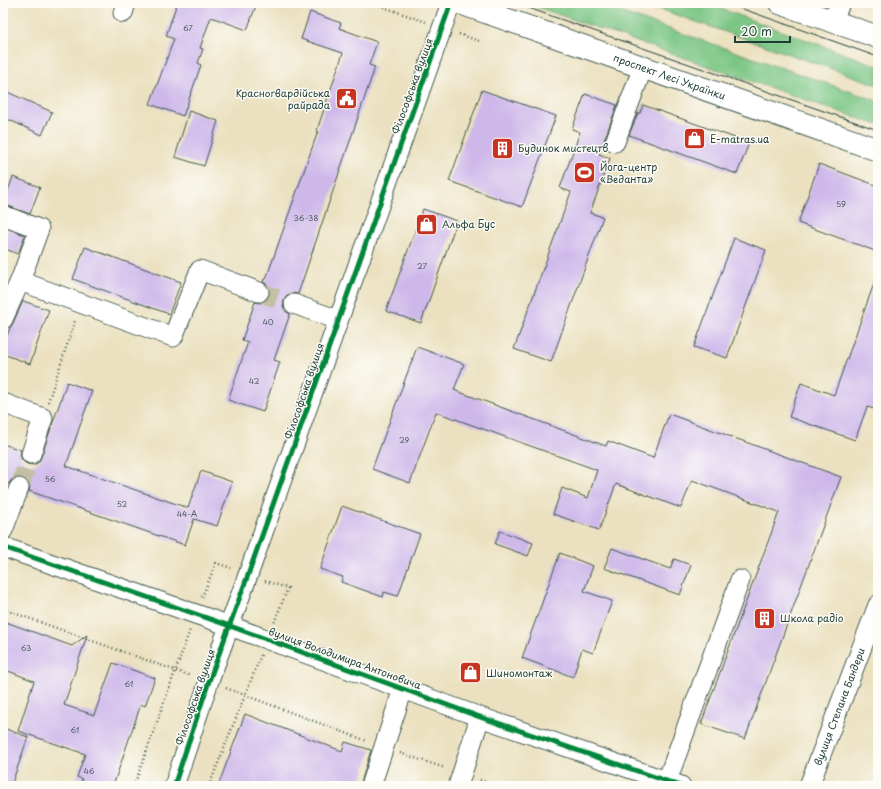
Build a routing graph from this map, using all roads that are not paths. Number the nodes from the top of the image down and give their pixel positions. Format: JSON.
{"nodes":[{"id":1,"x":780,"y":3,"type":"edge"},
{"id":2,"x":464,"y":4,"type":"edge"},
{"id":3,"x":837,"y":12,"type":"edge"},
{"id":4,"x":878,"y":37,"type":"edge"},
{"id":5,"x":643,"y":67,"type":"junction"},
{"id":6,"x":615,"y":142,"type":"dead end"},
{"id":7,"x":878,"y":150,"type":"edge"},
{"id":8,"x":3,"y":215,"type":"edge"},
{"id":9,"x":20,"y":281,"type":"junction"},
{"id":10,"x":259,"y":292,"type":"tunnel mouth"},
{"id":11,"x":294,"y":304,"type":"tunnel mouth"},
{"id":12,"x":3,"y":319,"type":"edge"},
{"id":13,"x":338,"y":320,"type":"junction"},
{"id":14,"x":3,"y":404,"type":"edge"},
{"id":15,"x":31,"y":454,"type":"tunnel mouth"},
{"id":16,"x":19,"y":488,"type":"tunnel mouth"},
{"id":17,"x":3,"y":530,"type":"edge"},
{"id":18,"x":3,"y":547,"type":"edge"},
{"id":19,"x":740,"y":580,"type":"dead end"},
{"id":20,"x":878,"y":605,"type":"edge"},
{"id":21,"x":230,"y":626,"type":"junction"},
{"id":22,"x":403,"y":689,"type":"junction"},
{"id":23,"x":480,"y":717,"type":"junction"},
{"id":24,"x":460,"y":780,"type":"edge"},
{"id":25,"x":674,"y":784,"type":"edge"},
{"id":26,"x":174,"y":786,"type":"edge"},
{"id":27,"x":371,"y":786,"type":"edge"},
{"id":28,"x":808,"y":786,"type":"edge"}],
"edges":[{"from":1,"to":3,"type":"main road"},
{"from":2,"to":5,"type":"main road","name":"проспект Лесі Українки"},
{"from":2,"to":13,"type":"street","name":"Філософська вулиця"},
{"from":3,"to":4,"type":"main road"},
{"from":5,"to":6,"type":"street"},
{"from":5,"to":7,"type":"main road","name":"проспект Лесі Українки"},
{"from":8,"to":9,"type":"street"},
{"from":9,"to":10,"type":"street"},
{"from":9,"to":12,"type":"street"},
{"from":11,"to":13,"type":"street"},
{"from":13,"to":21,"type":"street","name":"Філософська вулиця"},
{"from":14,"to":15,"type":"street"},
{"from":16,"to":17,"type":"street"},
{"from":18,"to":21,"type":"street","name":"вулиця Володимира Антоновича"},
{"from":19,"to":25,"type":"street"},
{"from":20,"to":28,"type":"street","name":"вулиця Степана Бандери"},
{"from":21,"to":22,"type":"street","name":"вулиця Володимира Антоновича"},
{"from":21,"to":26,"type":"street","name":"Філософська вулиця"},
{"from":22,"to":23,"type":"street","name":"вулиця Володимира Антоновича"},
{"from":22,"to":27,"type":"street"},
{"from":23,"to":24,"type":"street"},
{"from":23,"to":25,"type":"street","name":"вулиця Володимира Антоновича"}]}
